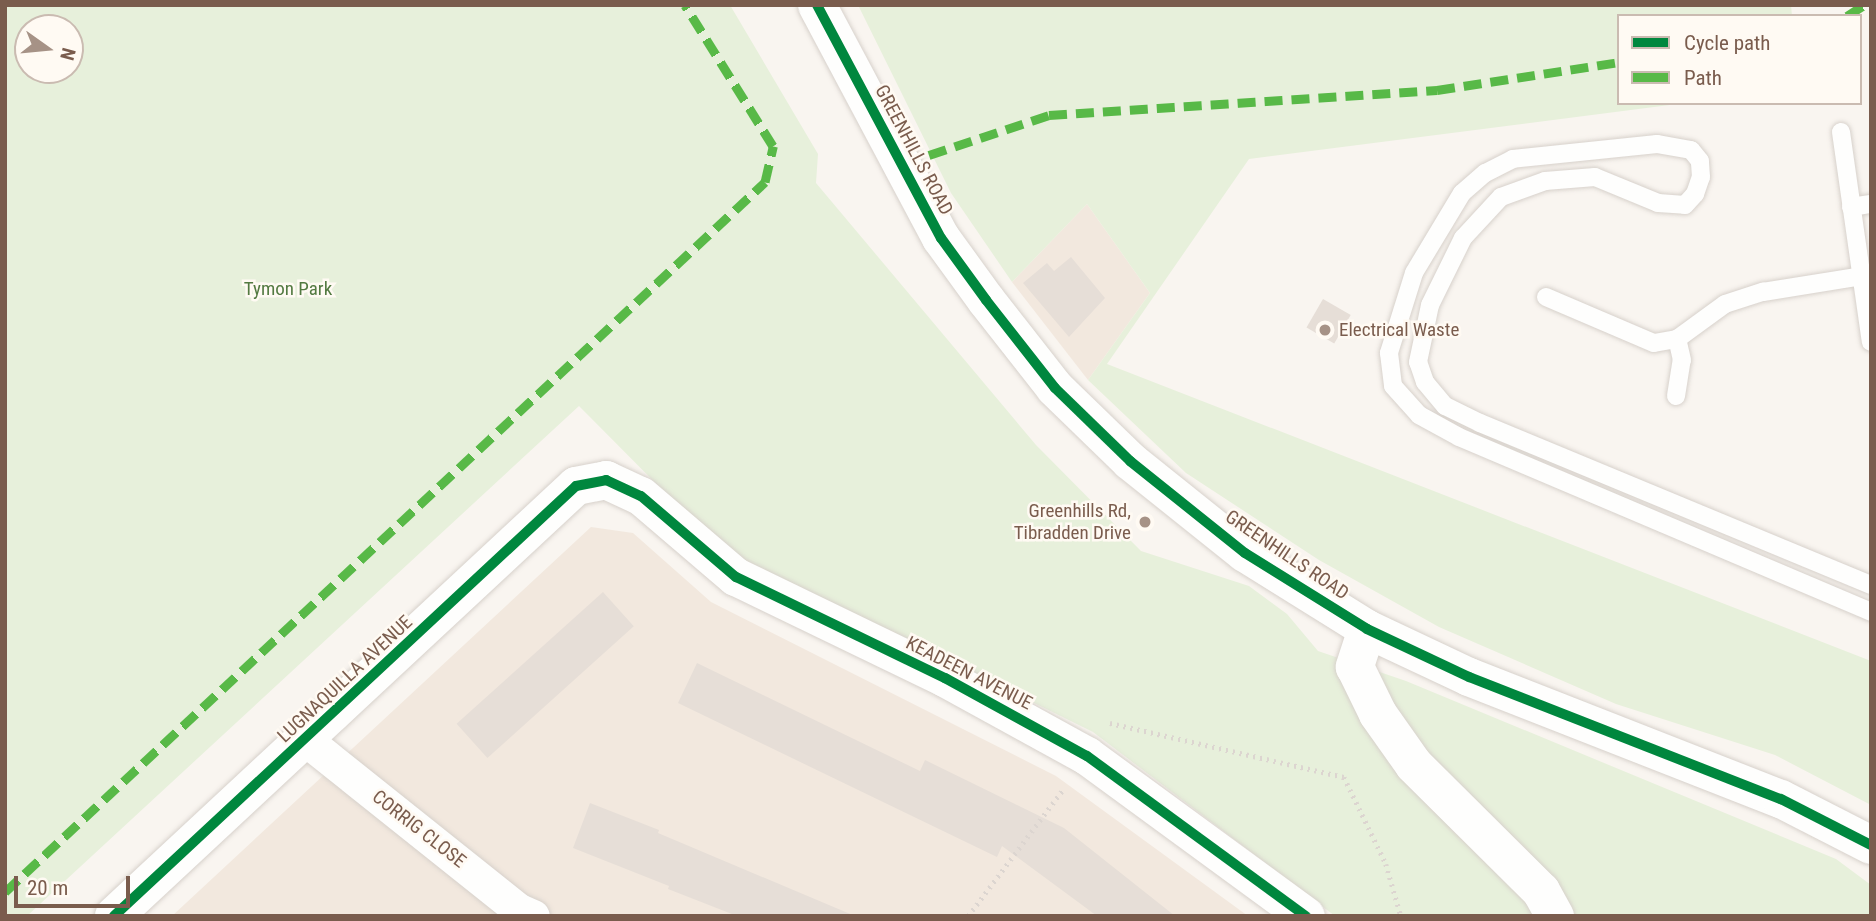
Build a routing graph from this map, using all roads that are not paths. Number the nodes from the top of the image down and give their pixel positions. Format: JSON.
{"nodes":[{"id":1,"x":817,"y":5,"type":"edge"},
{"id":2,"x":1841,"y":132,"type":"dead end"},
{"id":3,"x":1871,"y":204,"type":"edge"},
{"id":4,"x":1852,"y":207,"type":"junction"},
{"id":5,"x":1865,"y":269,"type":"edge"},
{"id":6,"x":1546,"y":297,"type":"dead end"},
{"id":7,"x":1676,"y":339,"type":"junction"},
{"id":8,"x":1871,"y":342,"type":"edge"},
{"id":9,"x":1676,"y":396,"type":"dead end"},
{"id":10,"x":606,"y":480,"type":"joint"},
{"id":11,"x":1871,"y":585,"type":"edge"},
{"id":12,"x":1871,"y":612,"type":"edge"},
{"id":13,"x":1367,"y":629,"type":"junction"},
{"id":14,"x":306,"y":740,"type":"junction"},
{"id":15,"x":1871,"y":845,"type":"edge"},
{"id":16,"x":114,"y":916,"type":"edge"},
{"id":17,"x":533,"y":916,"type":"edge"},
{"id":18,"x":1306,"y":916,"type":"edge"},
{"id":19,"x":1555,"y":916,"type":"edge"}],
"edges":[{"from":1,"to":13,"type":"street","name":"GREENHILLS ROAD"},
{"from":2,"to":4,"type":"lane"},
{"from":3,"to":4,"type":"lane"},
{"from":4,"to":5,"type":"lane"},
{"from":5,"to":7,"type":"lane"},
{"from":5,"to":8,"type":"lane"},
{"from":6,"to":7,"type":"lane"},
{"from":7,"to":9,"type":"lane"},
{"from":10,"to":14,"type":"street","name":"LUGNAQUILLA AVENUE"},
{"from":10,"to":18,"type":"street","name":"KEADEEN AVENUE"},
{"from":11,"to":12,"type":"lane"},
{"from":13,"to":15,"type":"street","name":"GREENHILLS ROAD"},
{"from":13,"to":19,"type":"street"},
{"from":14,"to":16,"type":"street","name":"LUGNAQUILLA AVENUE"},
{"from":14,"to":17,"type":"street","name":"CORRIG CLOSE"}]}
